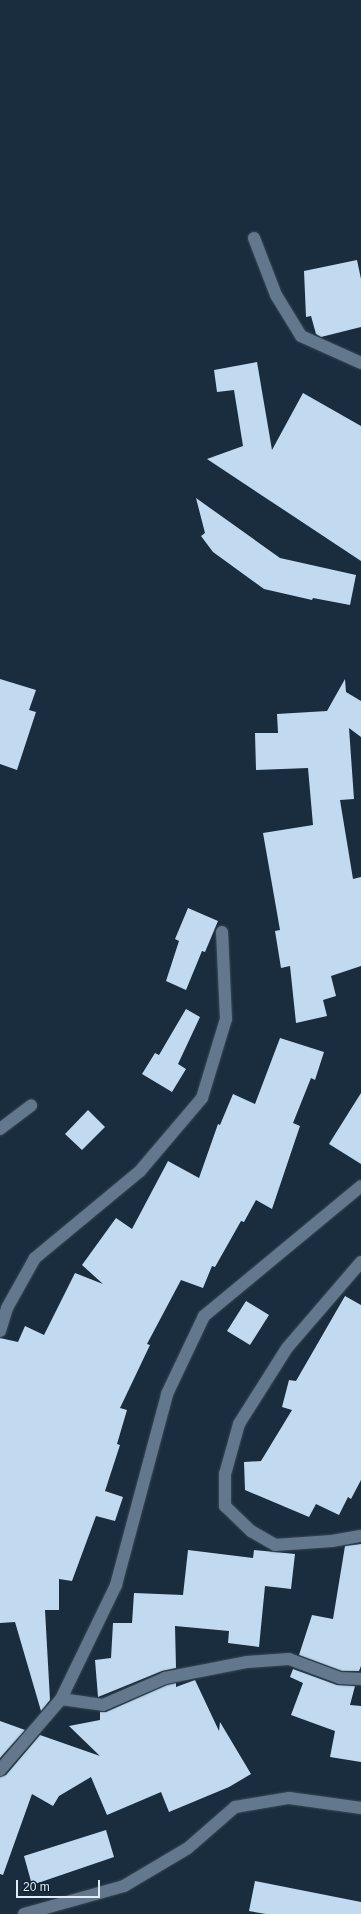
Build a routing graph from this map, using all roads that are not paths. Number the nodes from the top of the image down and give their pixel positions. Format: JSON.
{"nodes":[{"id":1,"x":254,"y":238,"type":"dead end"},
{"id":2,"x":361,"y":363,"type":"edge"},
{"id":3,"x":222,"y":932,"type":"dead end"},
{"id":4,"x":31,"y":1106,"type":"dead end"},
{"id":5,"x":0,"y":1129,"type":"edge"},
{"id":6,"x":361,"y":1186,"type":"edge"},
{"id":7,"x":361,"y":1262,"type":"edge"},
{"id":8,"x":0,"y":1331,"type":"edge"},
{"id":9,"x":361,"y":1536,"type":"edge"},
{"id":10,"x":361,"y":1679,"type":"edge"},
{"id":11,"x":61,"y":1699,"type":"junction"},
{"id":12,"x":0,"y":1770,"type":"edge"},
{"id":13,"x":361,"y":1808,"type":"edge"},
{"id":14,"x":24,"y":1914,"type":"edge"}],
"edges":[{"from":1,"to":2,"type":"street"},
{"from":3,"to":8,"type":"street"},
{"from":4,"to":5,"type":"street"},
{"from":6,"to":11,"type":"street"},
{"from":7,"to":9,"type":"street"},
{"from":10,"to":11,"type":"street"},
{"from":11,"to":12,"type":"street"},
{"from":13,"to":14,"type":"street"}]}
